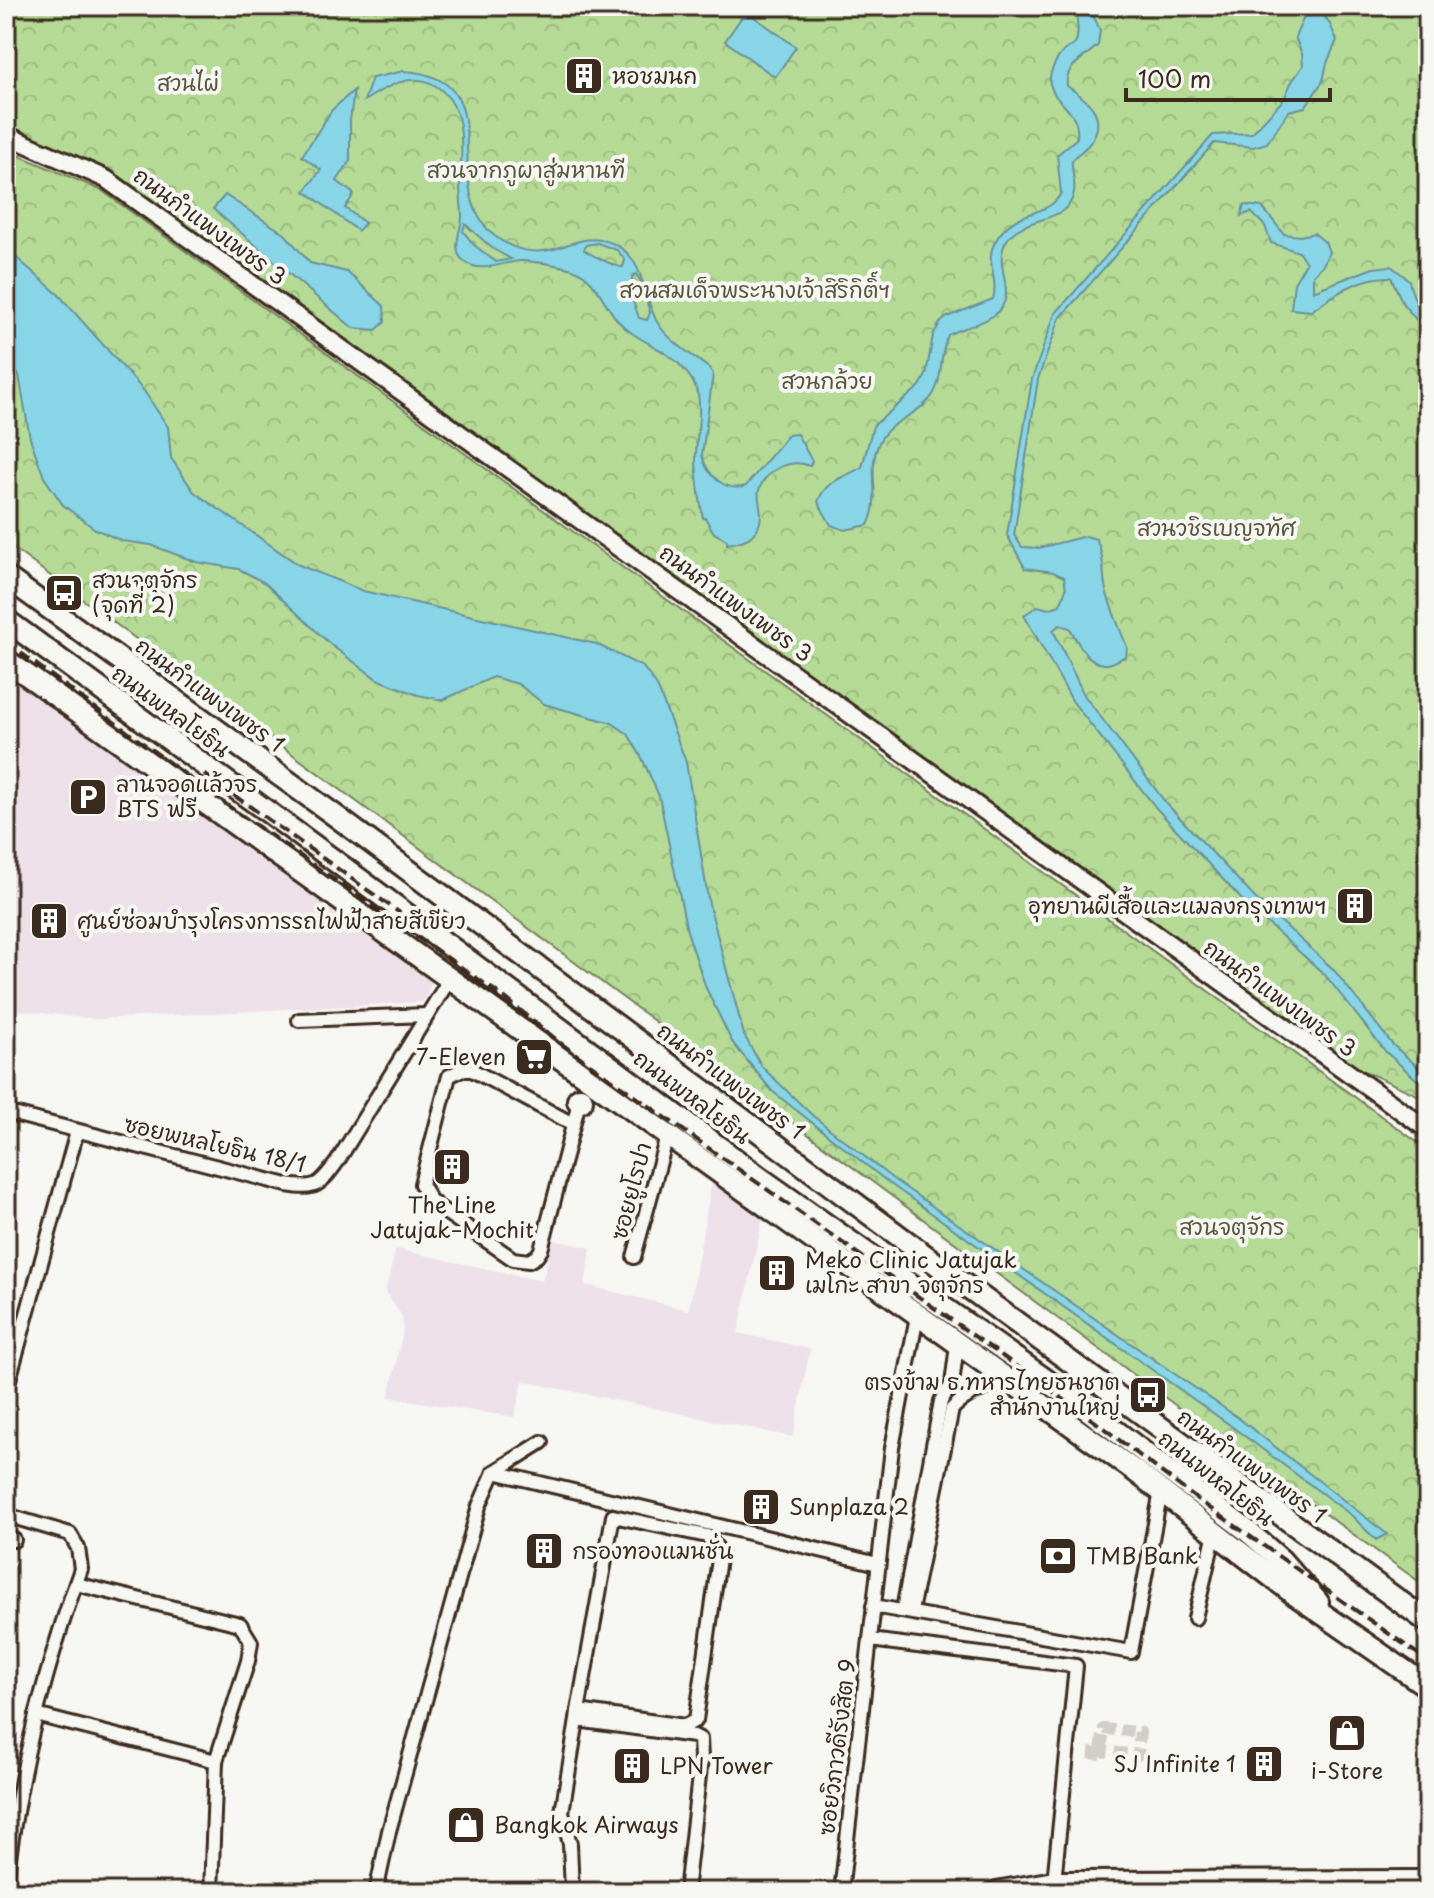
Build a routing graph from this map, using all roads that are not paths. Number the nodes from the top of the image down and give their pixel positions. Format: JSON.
{"nodes":[{"id":1,"x":6,"y":135,"type":"edge"},
{"id":2,"x":6,"y":577,"type":"edge"},
{"id":3,"x":6,"y":620,"type":"edge"},
{"id":4,"x":6,"y":660,"type":"edge"},
{"id":5,"x":449,"y":980,"type":"junction"},
{"id":6,"x":427,"y":1015,"type":"junction"},
{"id":7,"x":299,"y":1020,"type":"dead end"},
{"id":8,"x":584,"y":1095,"type":"junction"},
{"id":9,"x":6,"y":1112,"type":"edge"},
{"id":10,"x":571,"y":1123,"type":"junction"},
{"id":11,"x":1428,"y":1130,"type":"edge"},
{"id":12,"x":77,"y":1131,"type":"junction"},
{"id":13,"x":667,"y":1136,"type":"junction"},
{"id":14,"x":764,"y":1206,"type":"junction"},
{"id":15,"x":822,"y":1221,"type":"junction"},
{"id":16,"x":634,"y":1257,"type":"dead end"},
{"id":17,"x":917,"y":1316,"type":"junction"},
{"id":18,"x":957,"y":1345,"type":"junction"},
{"id":19,"x":1011,"y":1381,"type":"junction"},
{"id":20,"x":952,"y":1384,"type":"junction"},
{"id":21,"x":6,"y":1391,"type":"edge"},
{"id":22,"x":965,"y":1397,"type":"junction"},
{"id":23,"x":542,"y":1442,"type":"dead end"},
{"id":24,"x":494,"y":1472,"type":"junction"},
{"id":25,"x":1161,"y":1491,"type":"junction"},
{"id":26,"x":6,"y":1515,"type":"edge"},
{"id":27,"x":1215,"y":1532,"type":"junction"},
{"id":28,"x":878,"y":1564,"type":"junction"},
{"id":29,"x":76,"y":1584,"type":"junction"},
{"id":30,"x":873,"y":1606,"type":"junction"},
{"id":31,"x":907,"y":1610,"type":"junction"},
{"id":32,"x":1195,"y":1618,"type":"dead end"},
{"id":33,"x":1428,"y":1622,"type":"edge"},
{"id":34,"x":1336,"y":1625,"type":"junction"},
{"id":35,"x":870,"y":1640,"type":"junction"},
{"id":36,"x":1428,"y":1687,"type":"edge"},
{"id":37,"x":36,"y":1715,"type":"junction"},
{"id":38,"x":578,"y":1716,"type":"junction"},
{"id":39,"x":216,"y":1761,"type":"junction"},
{"id":40,"x":1428,"y":1881,"type":"edge"},
{"id":41,"x":1054,"y":1882,"type":"junction"},
{"id":42,"x":6,"y":1883,"type":"edge"},
{"id":43,"x":211,"y":1892,"type":"edge"},
{"id":44,"x":376,"y":1892,"type":"edge"},
{"id":45,"x":572,"y":1892,"type":"edge"},
{"id":46,"x":686,"y":1892,"type":"edge"},
{"id":47,"x":841,"y":1892,"type":"edge"},
{"id":48,"x":996,"y":1892,"type":"edge"}],
"edges":[{"from":1,"to":11,"type":"street","name":"ถนนกำแพงเพชร 3"},
{"from":2,"to":33,"type":"main road","name":"ถนนกำแพงเพชร 1"},
{"from":3,"to":15,"type":"main road","name":"ถนนพหลโยธิน"},
{"from":4,"to":5,"type":"main road","name":"ถนนพหลโยธิน"},
{"from":5,"to":6,"type":"street","name":"ซอยพหลโยธิน 18/1"},
{"from":5,"to":8,"type":"main road","name":"ถนนพหลโยธิน"},
{"from":6,"to":7,"type":"street"},
{"from":6,"to":12,"type":"street","name":"ซอยพหลโยธิน 18/1"},
{"from":8,"to":10,"type":"street"},
{"from":8,"to":13,"type":"main road","name":"ถนนพหลโยธิน"},
{"from":9,"to":12,"type":"street","name":"ซอยพหลโยธิน 18/1"},
{"from":10,"to":10,"type":"street"},
{"from":12,"to":21,"type":"street"},
{"from":13,"to":14,"type":"main road","name":"ถนนพหลโยธิน"},
{"from":13,"to":16,"type":"street","name":"ซอยยูโรปา"},
{"from":14,"to":15,"type":"main road"},
{"from":14,"to":17,"type":"main road","name":"ถนนพหลโยธิน"},
{"from":15,"to":34,"type":"main road","name":"ถนนพหลโยธิน"},
{"from":17,"to":18,"type":"main road","name":"ถนนพหลโยธิน"},
{"from":17,"to":28,"type":"street","name":"ซอยวิภาวดีรังสิต 9"},
{"from":18,"to":19,"type":"main road","name":"ถนนพหลโยธิน"},
{"from":18,"to":20,"type":"street"},
{"from":19,"to":22,"type":"street"},
{"from":19,"to":25,"type":"main road","name":"ถนนพหลโยธิน"},
{"from":20,"to":22,"type":"street"},
{"from":20,"to":31,"type":"street"},
{"from":22,"to":31,"type":"street"},
{"from":23,"to":24,"type":"street"},
{"from":24,"to":28,"type":"street"},
{"from":24,"to":44,"type":"street"},
{"from":25,"to":27,"type":"main road","name":"ถนนพหลโยธิน"},
{"from":25,"to":31,"type":"street"},
{"from":26,"to":29,"type":"street"},
{"from":27,"to":32,"type":"street"},
{"from":27,"to":34,"type":"main road","name":"ถนนพหลโยธิน"},
{"from":28,"to":30,"type":"street","name":"ซอยวิภาวดีรังสิต 9"},
{"from":29,"to":37,"type":"street"},
{"from":29,"to":39,"type":"street"},
{"from":30,"to":31,"type":"street"},
{"from":30,"to":35,"type":"street","name":"ซอยวิภาวดีรังสิต 9"},
{"from":34,"to":36,"type":"main road","name":"ถนนพหลโยธิน"},
{"from":35,"to":41,"type":"street"},
{"from":35,"to":47,"type":"street","name":"ซอยวิภาวดีรังสิต 9"},
{"from":37,"to":39,"type":"street"},
{"from":37,"to":42,"type":"street"},
{"from":38,"to":38,"type":"street"},
{"from":38,"to":45,"type":"street"},
{"from":38,"to":46,"type":"street"},
{"from":39,"to":43,"type":"street"},
{"from":40,"to":41,"type":"main road"},
{"from":41,"to":48,"type":"main road"}]}
